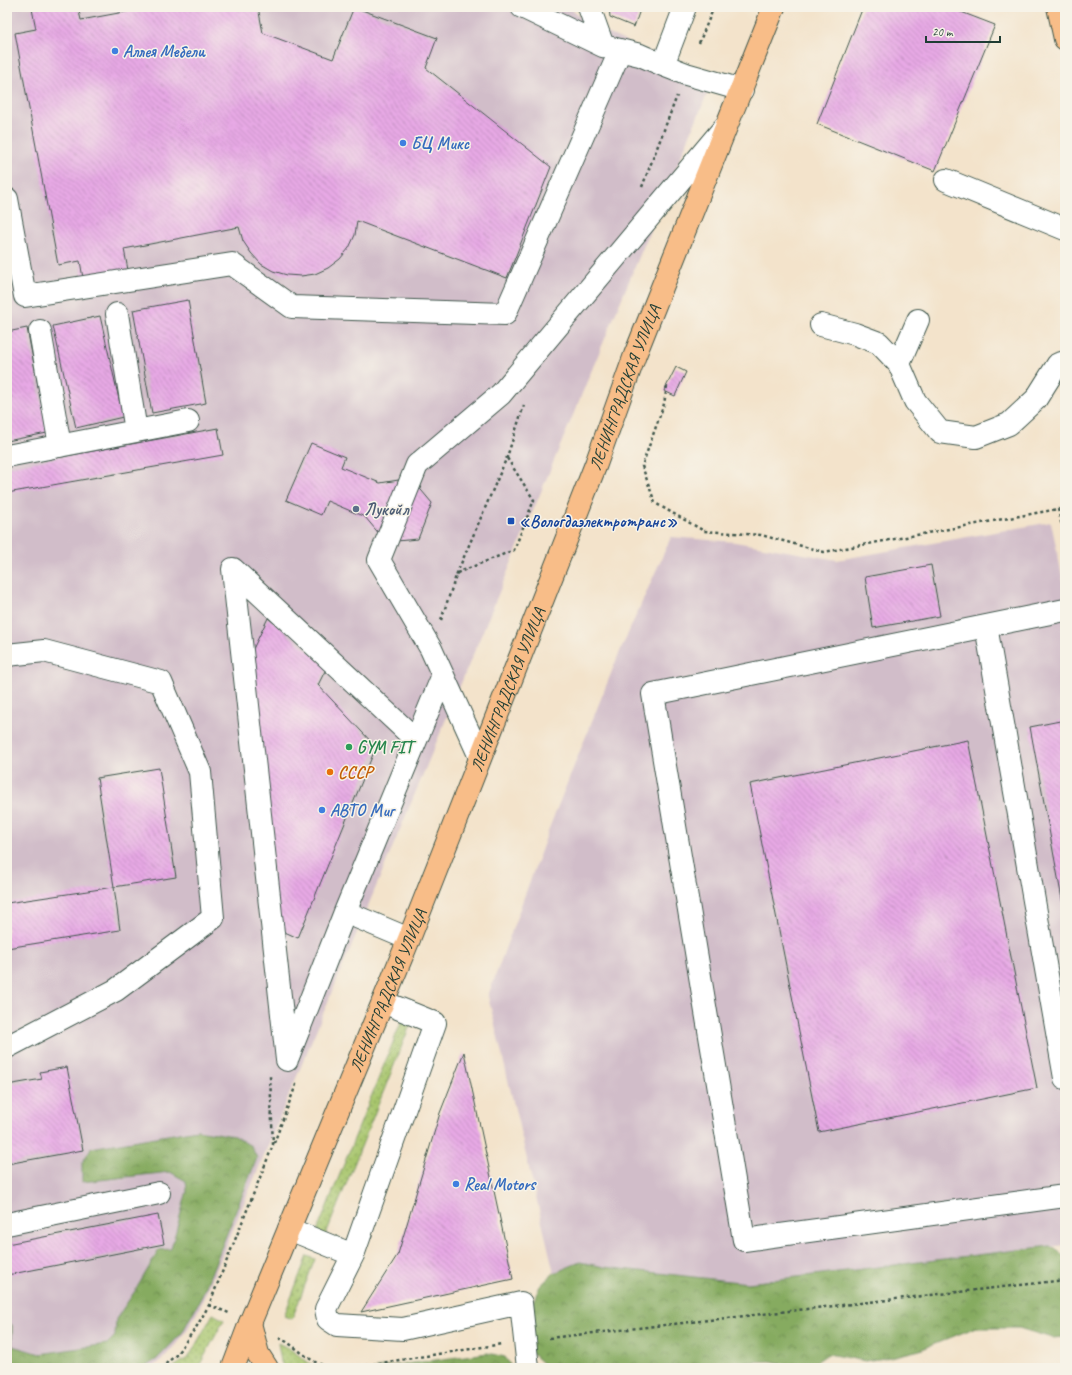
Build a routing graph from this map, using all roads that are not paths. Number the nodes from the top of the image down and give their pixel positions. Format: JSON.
{"nodes":[{"id":1,"x":522,"y":7,"type":"edge"},
{"id":2,"x":589,"y":7,"type":"edge"},
{"id":3,"x":685,"y":7,"type":"edge"},
{"id":4,"x":774,"y":7,"type":"edge"},
{"id":5,"x":611,"y":49,"type":"junction"},
{"id":6,"x":663,"y":65,"type":"junction"},
{"id":7,"x":742,"y":90,"type":"junction"},
{"id":8,"x":726,"y":125,"type":"junction"},
{"id":9,"x":946,"y":180,"type":"dead end"},
{"id":10,"x":7,"y":198,"type":"edge"},
{"id":11,"x":1065,"y":229,"type":"edge"},
{"id":12,"x":117,"y":314,"type":"dead end"},
{"id":13,"x":918,"y":320,"type":"dead end"},
{"id":14,"x":821,"y":325,"type":"dead end"},
{"id":15,"x":40,"y":331,"type":"dead end"},
{"id":16,"x":1065,"y":362,"type":"edge"},
{"id":17,"x":899,"y":364,"type":"junction"},
{"id":18,"x":188,"y":421,"type":"dead end"},
{"id":19,"x":136,"y":431,"type":"junction"},
{"id":20,"x":60,"y":446,"type":"junction"},
{"id":21,"x":7,"y":456,"type":"edge"},
{"id":22,"x":1065,"y":610,"type":"edge"},
{"id":23,"x":986,"y":626,"type":"junction"},
{"id":24,"x":7,"y":655,"type":"edge"},
{"id":25,"x":443,"y":674,"type":"junction"},
{"id":26,"x":416,"y":740,"type":"junction"},
{"id":27,"x":480,"y":756,"type":"junction"},
{"id":28,"x":345,"y":912,"type":"junction"},
{"id":29,"x":409,"y":939,"type":"junction"},
{"id":30,"x":382,"y":1002,"type":"junction"},
{"id":31,"x":7,"y":1046,"type":"edge"},
{"id":32,"x":1065,"y":1078,"type":"edge"},
{"id":33,"x":159,"y":1193,"type":"dead end"},
{"id":34,"x":1065,"y":1196,"type":"edge"},
{"id":35,"x":7,"y":1224,"type":"edge"},
{"id":36,"x":289,"y":1229,"type":"junction"},
{"id":37,"x":353,"y":1255,"type":"junction"},
{"id":38,"x":250,"y":1323,"type":"junction"},
{"id":39,"x":233,"y":1368,"type":"edge"},
{"id":40,"x":267,"y":1368,"type":"edge"},
{"id":41,"x":528,"y":1368,"type":"edge"}],
"edges":[{"from":1,"to":5,"type":"lane"},
{"from":2,"to":5,"type":"lane"},
{"from":3,"to":6,"type":"lane"},
{"from":4,"to":7,"type":"main road","name":"ЛЕНИНГРАДСКАЯ УЛИЦА"},
{"from":5,"to":6,"type":"lane"},
{"from":5,"to":10,"type":"lane"},
{"from":6,"to":7,"type":"lane"},
{"from":7,"to":8,"type":"main road","name":"ЛЕНИНГРАДСКАЯ УЛИЦА"},
{"from":8,"to":25,"type":"lane"},
{"from":8,"to":27,"type":"main road","name":"ЛЕНИНГРАДСКАЯ УЛИЦА"},
{"from":9,"to":11,"type":"lane"},
{"from":12,"to":19,"type":"lane"},
{"from":13,"to":17,"type":"lane"},
{"from":14,"to":17,"type":"lane"},
{"from":15,"to":20,"type":"lane"},
{"from":16,"to":17,"type":"lane"},
{"from":18,"to":19,"type":"lane"},
{"from":19,"to":20,"type":"lane"},
{"from":20,"to":21,"type":"lane"},
{"from":22,"to":23,"type":"lane"},
{"from":23,"to":32,"type":"lane"},
{"from":23,"to":34,"type":"lane"},
{"from":24,"to":31,"type":"lane"},
{"from":25,"to":26,"type":"lane"},
{"from":25,"to":27,"type":"lane"},
{"from":26,"to":28,"type":"lane"},
{"from":26,"to":28,"type":"lane"},
{"from":27,"to":29,"type":"main road","name":"ЛЕНИНГРАДСКАЯ УЛИЦА"},
{"from":28,"to":29,"type":"lane"},
{"from":29,"to":30,"type":"main road","name":"ЛЕНИНГРАДСКАЯ УЛИЦА"},
{"from":30,"to":36,"type":"main road","name":"ЛЕНИНГРАДСКАЯ УЛИЦА"},
{"from":30,"to":37,"type":"lane"},
{"from":33,"to":35,"type":"lane"},
{"from":36,"to":37,"type":"lane"},
{"from":36,"to":38,"type":"main road","name":"ЛЕНИНГРАДСКАЯ УЛИЦА"},
{"from":37,"to":41,"type":"lane"},
{"from":38,"to":39,"type":"main road","name":"ЛЕНИНГРАДСКАЯ УЛИЦА"},
{"from":38,"to":40,"type":"main road"}]}
